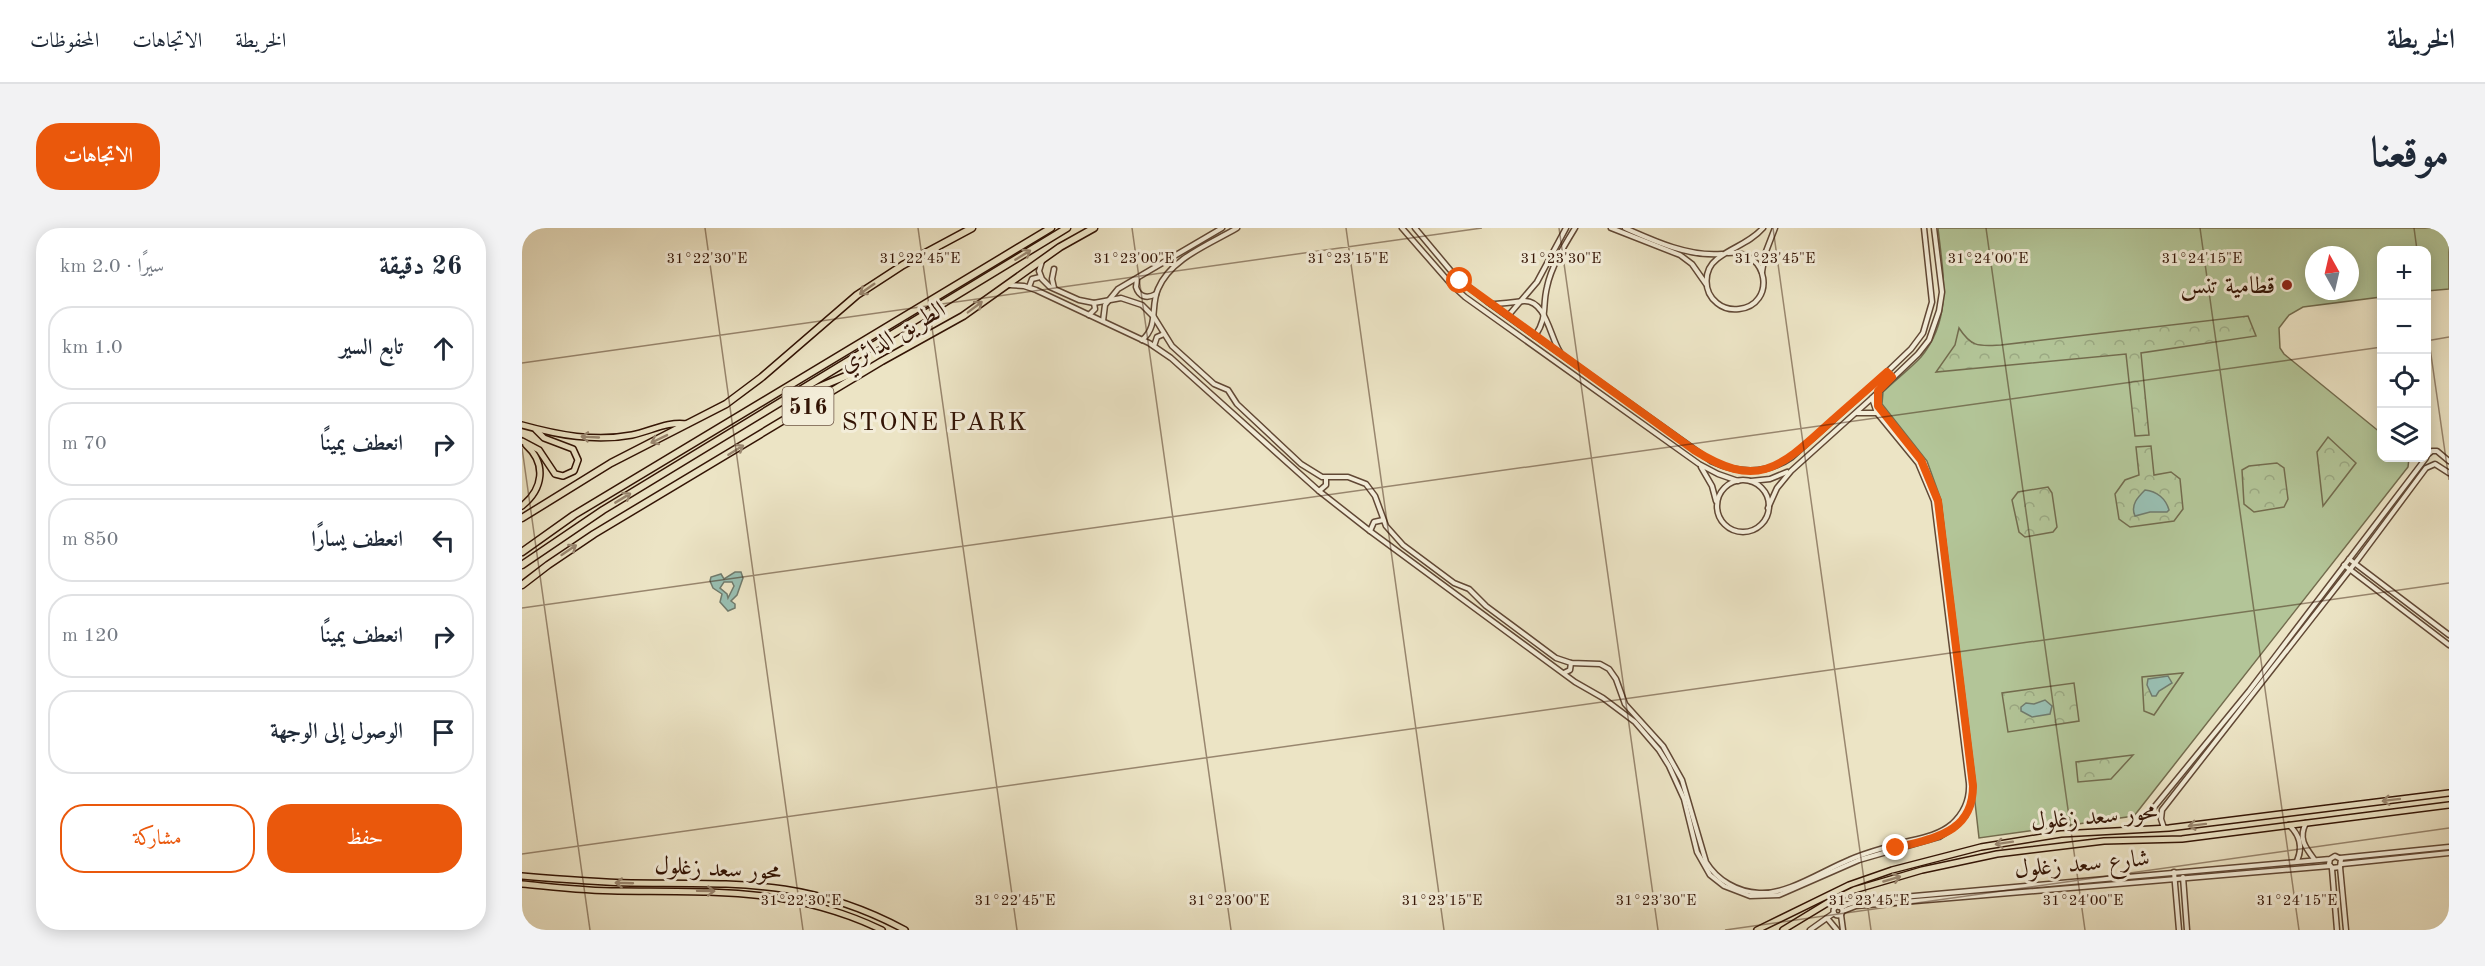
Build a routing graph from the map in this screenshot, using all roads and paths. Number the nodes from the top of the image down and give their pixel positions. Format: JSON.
{"nodes":[{"id":1,"x":972,"y":228,"type":"edge"},
{"id":2,"x":1051,"y":228,"type":"edge"},
{"id":3,"x":1067,"y":228,"type":"edge"},
{"id":4,"x":1094,"y":228,"type":"edge"},
{"id":5,"x":1222,"y":228,"type":"edge"},
{"id":6,"x":1237,"y":228,"type":"edge"},
{"id":7,"x":1402,"y":228,"type":"edge"},
{"id":8,"x":1566,"y":228,"type":"edge"},
{"id":9,"x":1575,"y":228,"type":"edge"},
{"id":10,"x":1611,"y":228,"type":"edge"},
{"id":11,"x":1625,"y":228,"type":"edge"},
{"id":12,"x":1763,"y":228,"type":"edge"},
{"id":13,"x":1775,"y":228,"type":"edge"},
{"id":14,"x":1924,"y":228,"type":"edge"},
{"id":15,"x":1934,"y":228,"type":"edge"},
{"id":16,"x":1414,"y":229,"type":"edge"},
{"id":17,"x":1727,"y":254,"type":"junction"},
{"id":18,"x":1042,"y":260,"type":"junction"},
{"id":19,"x":1054,"y":269,"type":"dead end"},
{"id":20,"x":1762,"y":272,"type":"junction"},
{"id":21,"x":1040,"y":277,"type":"junction"},
{"id":22,"x":1137,"y":278,"type":"junction"},
{"id":23,"x":1706,"y":285,"type":"junction"},
{"id":24,"x":1004,"y":286,"type":"junction"},
{"id":25,"x":1029,"y":287,"type":"junction"},
{"id":26,"x":1054,"y":289,"type":"junction"},
{"id":27,"x":1156,"y":294,"type":"junction"},
{"id":28,"x":1107,"y":301,"type":"junction"},
{"id":29,"x":1518,"y":302,"type":"junction"},
{"id":30,"x":1094,"y":303,"type":"junction"},
{"id":31,"x":1489,"y":303,"type":"junction"},
{"id":32,"x":1088,"y":315,"type":"junction"},
{"id":33,"x":1508,"y":316,"type":"junction"},
{"id":34,"x":1154,"y":317,"type":"junction"},
{"id":35,"x":1545,"y":318,"type":"junction"},
{"id":36,"x":1103,"y":321,"type":"junction"},
{"id":37,"x":1164,"y":334,"type":"junction"},
{"id":38,"x":1535,"y":336,"type":"junction"},
{"id":39,"x":1142,"y":340,"type":"junction"},
{"id":40,"x":1155,"y":347,"type":"junction"},
{"id":41,"x":1562,"y":355,"type":"junction"},
{"id":42,"x":882,"y":361,"type":"junction"},
{"id":43,"x":1887,"y":372,"type":"junction"},
{"id":44,"x":1892,"y":377,"type":"junction"},
{"id":45,"x":1878,"y":391,"type":"junction"},
{"id":46,"x":1872,"y":398,"type":"junction"},
{"id":47,"x":785,"y":401,"type":"junction"},
{"id":48,"x":1856,"y":413,"type":"junction"},
{"id":49,"x":1876,"y":413,"type":"junction"},
{"id":50,"x":688,"y":424,"type":"junction"},
{"id":51,"x":522,"y":425,"type":"edge"},
{"id":52,"x":535,"y":429,"type":"junction"},
{"id":53,"x":522,"y":442,"type":"edge"},
{"id":54,"x":2431,"y":452,"type":"edge"},
{"id":55,"x":1916,"y":456,"type":"junction"},
{"id":56,"x":2449,"y":461,"type":"edge"},
{"id":57,"x":2422,"y":462,"type":"edge"},
{"id":58,"x":1699,"y":464,"type":"junction"},
{"id":59,"x":2432,"y":464,"type":"joint"},
{"id":60,"x":1791,"y":471,"type":"junction"},
{"id":61,"x":2449,"y":473,"type":"edge"},
{"id":62,"x":1326,"y":478,"type":"junction"},
{"id":63,"x":1738,"y":481,"type":"junction"},
{"id":64,"x":1750,"y":482,"type":"junction"},
{"id":65,"x":1319,"y":491,"type":"junction"},
{"id":66,"x":1717,"y":505,"type":"junction"},
{"id":67,"x":522,"y":506,"type":"edge"},
{"id":68,"x":1768,"y":508,"type":"junction"},
{"id":69,"x":522,"y":518,"type":"edge"},
{"id":70,"x":1383,"y":520,"type":"junction"},
{"id":71,"x":1370,"y":531,"type":"junction"},
{"id":72,"x":522,"y":552,"type":"edge"},
{"id":73,"x":2349,"y":559,"type":"junction"},
{"id":74,"x":2355,"y":563,"type":"junction"},
{"id":75,"x":2344,"y":565,"type":"junction"},
{"id":76,"x":522,"y":566,"type":"edge"},
{"id":77,"x":2350,"y":569,"type":"junction"},
{"id":78,"x":522,"y":585,"type":"edge"},
{"id":79,"x":2449,"y":635,"type":"edge"},
{"id":80,"x":2449,"y":645,"type":"edge"},
{"id":81,"x":1571,"y":663,"type":"junction"},
{"id":82,"x":1563,"y":673,"type":"junction"},
{"id":83,"x":1621,"y":698,"type":"junction"},
{"id":84,"x":1614,"y":706,"type":"junction"},
{"id":85,"x":2449,"y":793,"type":"edge"},
{"id":86,"x":2435,"y":795,"type":"junction"},
{"id":87,"x":2415,"y":797,"type":"junction"},
{"id":88,"x":2449,"y":805,"type":"edge"},
{"id":89,"x":2439,"y":806,"type":"junction"},
{"id":90,"x":2155,"y":807,"type":"junction"},
{"id":91,"x":2162,"y":810,"type":"junction"},
{"id":92,"x":2414,"y":810,"type":"junction"},
{"id":93,"x":2306,"y":823,"type":"junction"},
{"id":94,"x":2288,"y":825,"type":"junction"},
{"id":95,"x":2165,"y":829,"type":"junction"},
{"id":96,"x":2129,"y":830,"type":"junction"},
{"id":97,"x":2035,"y":838,"type":"junction"},
{"id":98,"x":2449,"y":847,"type":"edge"},
{"id":99,"x":2039,"y":849,"type":"junction"},
{"id":100,"x":2449,"y":853,"type":"edge"},
{"id":101,"x":2340,"y":858,"type":"junction"},
{"id":102,"x":2330,"y":859,"type":"junction"},
{"id":103,"x":2315,"y":860,"type":"junction"},
{"id":104,"x":2297,"y":861,"type":"junction"},
{"id":105,"x":2341,"y":866,"type":"junction"},
{"id":106,"x":2331,"y":867,"type":"junction"},
{"id":107,"x":2182,"y":871,"type":"junction"},
{"id":108,"x":2174,"y":872,"type":"junction"},
{"id":109,"x":522,"y":876,"type":"edge"},
{"id":110,"x":2183,"y":877,"type":"junction"},
{"id":111,"x":2174,"y":878,"type":"junction"},
{"id":112,"x":522,"y":884,"type":"edge"},
{"id":113,"x":1869,"y":900,"type":"junction"},
{"id":114,"x":1869,"y":905,"type":"junction"},
{"id":115,"x":1841,"y":911,"type":"junction"},
{"id":116,"x":1827,"y":918,"type":"junction"},
{"id":117,"x":882,"y":930,"type":"edge"},
{"id":118,"x":905,"y":930,"type":"edge"},
{"id":119,"x":1758,"y":930,"type":"edge"},
{"id":120,"x":1783,"y":930,"type":"edge"},
{"id":121,"x":1810,"y":930,"type":"edge"},
{"id":122,"x":1837,"y":930,"type":"edge"},
{"id":123,"x":1843,"y":930,"type":"edge"},
{"id":124,"x":2179,"y":930,"type":"edge"},
{"id":125,"x":2187,"y":930,"type":"edge"},
{"id":126,"x":2337,"y":930,"type":"edge"},
{"id":127,"x":2346,"y":930,"type":"edge"}],
"edges":[{"from":1,"to":50,"type":"highway","name":"الطريق الدائري","number":"516","one_way":true},
{"from":2,"to":72,"type":"highway","name":"الطريق الدائري","number":"516"},
{"from":47,"to":3,"type":"highway","name":"الطريق الدائري","number":"516","one_way":true},
{"from":4,"to":18,"type":"highway","name":"الطريق الدائري","number":"516"},
{"from":5,"to":22,"type":"street"},
{"from":6,"to":27,"type":"street"},
{"from":7,"to":58,"type":"street"},
{"from":8,"to":29,"type":"street"},
{"from":9,"to":35,"type":"street"},
{"from":10,"to":23,"type":"street"},
{"from":11,"to":17,"type":"street"},
{"from":12,"to":17,"type":"street"},
{"from":13,"to":20,"type":"street"},
{"from":14,"to":43,"type":"street"},
{"from":15,"to":44,"type":"street"},
{"from":16,"to":31,"type":"street"},
{"from":17,"to":20,"type":"street"},
{"from":17,"to":23,"type":"street"},
{"from":18,"to":21,"type":"street"},
{"from":18,"to":24,"type":"highway","name":"الطريق الدائري","number":"516"},
{"from":19,"to":26,"type":"street"},
{"from":20,"to":23,"type":"street"},
{"from":21,"to":25,"type":"street"},
{"from":21,"to":26,"type":"street"},
{"from":22,"to":27,"type":"street"},
{"from":22,"to":28,"type":"street"},
{"from":24,"to":25,"type":"street"},
{"from":42,"to":24,"type":"highway","name":"الطريق الدائري","number":"516","one_way":true},
{"from":25,"to":32,"type":"street"},
{"from":26,"to":30,"type":"street"},
{"from":27,"to":34,"type":"street"},
{"from":28,"to":30,"type":"street"},
{"from":28,"to":34,"type":"street"},
{"from":28,"to":36,"type":"street"},
{"from":29,"to":31,"type":"street"},
{"from":29,"to":33,"type":"street"},
{"from":29,"to":35,"type":"street"},
{"from":30,"to":32,"type":"street"},
{"from":31,"to":33,"type":"street"},
{"from":32,"to":36,"type":"street"},
{"from":33,"to":38,"type":"street"},
{"from":34,"to":37,"type":"street"},
{"from":34,"to":39,"type":"street"},
{"from":35,"to":38,"type":"street"},
{"from":35,"to":41,"type":"street"},
{"from":36,"to":39,"type":"street"},
{"from":37,"to":40,"type":"street"},
{"from":37,"to":62,"type":"street"},
{"from":38,"to":41,"type":"street"},
{"from":39,"to":40,"type":"street"},
{"from":40,"to":65,"type":"street"},
{"from":41,"to":43,"type":"street"},
{"from":42,"to":47,"type":"highway","number":"516"},
{"from":78,"to":42,"type":"highway","name":"الطريق الدائري","number":"516","one_way":true},
{"from":43,"to":44,"type":"street"},
{"from":44,"to":45,"type":"street"},
{"from":45,"to":46,"type":"street"},
{"from":45,"to":55,"type":"street"},
{"from":46,"to":48,"type":"street"},
{"from":46,"to":49,"type":"street"},
{"from":76,"to":47,"type":"highway","name":"الطريق الدائري","number":"516","one_way":true},
{"from":48,"to":49,"type":"street"},
{"from":48,"to":60,"type":"street"},
{"from":49,"to":55,"type":"street"},
{"from":50,"to":52,"type":"main road","one_way":true},
{"from":50,"to":69,"type":"highway","name":"الطريق الدائري","number":"516","one_way":true},
{"from":51,"to":52,"type":"main road"},
{"from":52,"to":53,"type":"main road"},
{"from":53,"to":67,"type":"main road"},
{"from":54,"to":56,"type":"street"},
{"from":55,"to":83,"type":"street"},
{"from":55,"to":84,"type":"street"},
{"from":57,"to":73,"type":"street"},
{"from":58,"to":63,"type":"street"},
{"from":58,"to":66,"type":"street"},
{"from":59,"to":61,"type":"street"},
{"from":59,"to":74,"type":"street"},
{"from":60,"to":64,"type":"street"},
{"from":60,"to":68,"type":"street"},
{"from":62,"to":65,"type":"street"},
{"from":62,"to":70,"type":"street"},
{"from":63,"to":64,"type":"street"},
{"from":63,"to":66,"type":"street"},
{"from":64,"to":68,"type":"street"},
{"from":65,"to":71,"type":"street"},
{"from":66,"to":68,"type":"street"},
{"from":70,"to":71,"type":"street"},
{"from":70,"to":81,"type":"street"},
{"from":71,"to":82,"type":"street"},
{"from":73,"to":74,"type":"street"},
{"from":73,"to":75,"type":"street"},
{"from":74,"to":77,"type":"street"},
{"from":74,"to":79,"type":"street"},
{"from":75,"to":77,"type":"street"},
{"from":75,"to":90,"type":"street"},
{"from":77,"to":80,"type":"street"},
{"from":77,"to":91,"type":"street"},
{"from":81,"to":82,"type":"street"},
{"from":81,"to":83,"type":"street"},
{"from":82,"to":84,"type":"street"},
{"from":83,"to":84,"type":"street"},
{"from":85,"to":86,"type":"main road","name":"محور سعد زغلول"},
{"from":86,"to":87,"type":"main road","name":"محور سعد زغلول"},
{"from":86,"to":89,"type":"main road"},
{"from":87,"to":92,"type":"main road"},
{"from":87,"to":95,"type":"main road","name":"محور سعد زغلول","one_way":true},
{"from":88,"to":89,"type":"main road","name":"محور سعد زغلول"},
{"from":89,"to":92,"type":"main road","name":"محور سعد زغلول"},
{"from":90,"to":91,"type":"street"},
{"from":90,"to":96,"type":"street"},
{"from":91,"to":95,"type":"street"},
{"from":92,"to":93,"type":"main road","name":"محور سعد زغلول"},
{"from":93,"to":94,"type":"main road","name":"محور سعد زغلول"},
{"from":93,"to":103,"type":"street"},
{"from":94,"to":99,"type":"main road","name":"محور سعد زغلول"},
{"from":94,"to":104,"type":"street"},
{"from":95,"to":96,"type":"main road","name":"محور سعد زغلول"},
{"from":96,"to":97,"type":"main road","name":"محور سعد زغلول"},
{"from":97,"to":99,"type":"main road"},
{"from":97,"to":119,"type":"main road","name":"محور سعد زغلول","one_way":true},
{"from":98,"to":101,"type":"street"},
{"from":120,"to":99,"type":"main road","name":"محور سعد زغلول","one_way":true},
{"from":100,"to":105,"type":"street"},
{"from":101,"to":102,"type":"street","name":"شارع سعد زغلول"},
{"from":101,"to":105,"type":"street"},
{"from":102,"to":103,"type":"street","name":"شارع سعد زغلول"},
{"from":102,"to":106,"type":"street"},
{"from":103,"to":104,"type":"street","name":"شارع سعد زغلول"},
{"from":104,"to":107,"type":"street","name":"شارع سعد زغلول"},
{"from":105,"to":106,"type":"street","name":"شارع سعد زغلول"},
{"from":105,"to":127,"type":"street"},
{"from":106,"to":110,"type":"street","name":"شارع سعد زغلول"},
{"from":106,"to":126,"type":"street"},
{"from":107,"to":108,"type":"street","name":"شارع سعد زغلول"},
{"from":107,"to":110,"type":"street"},
{"from":108,"to":111,"type":"street"},
{"from":108,"to":113,"type":"street","name":"شارع سعد زغلول"},
{"from":118,"to":109,"type":"main road","name":"محور سعد زغلول","one_way":true},
{"from":110,"to":111,"type":"street","name":"شارع سعد زغلول"},
{"from":110,"to":125,"type":"street"},
{"from":111,"to":114,"type":"street","name":"شارع سعد زغلول"},
{"from":111,"to":124,"type":"street"},
{"from":112,"to":117,"type":"main road","name":"محور سعد زغلول","one_way":true},
{"from":113,"to":114,"type":"street"},
{"from":113,"to":115,"type":"street","name":"شارع سعد زغلول"},
{"from":114,"to":115,"type":"street","name":"شارع سعد زغلول"},
{"from":115,"to":116,"type":"street"},
{"from":115,"to":123,"type":"street"},
{"from":116,"to":121,"type":"street"},
{"from":116,"to":122,"type":"street"}]}
